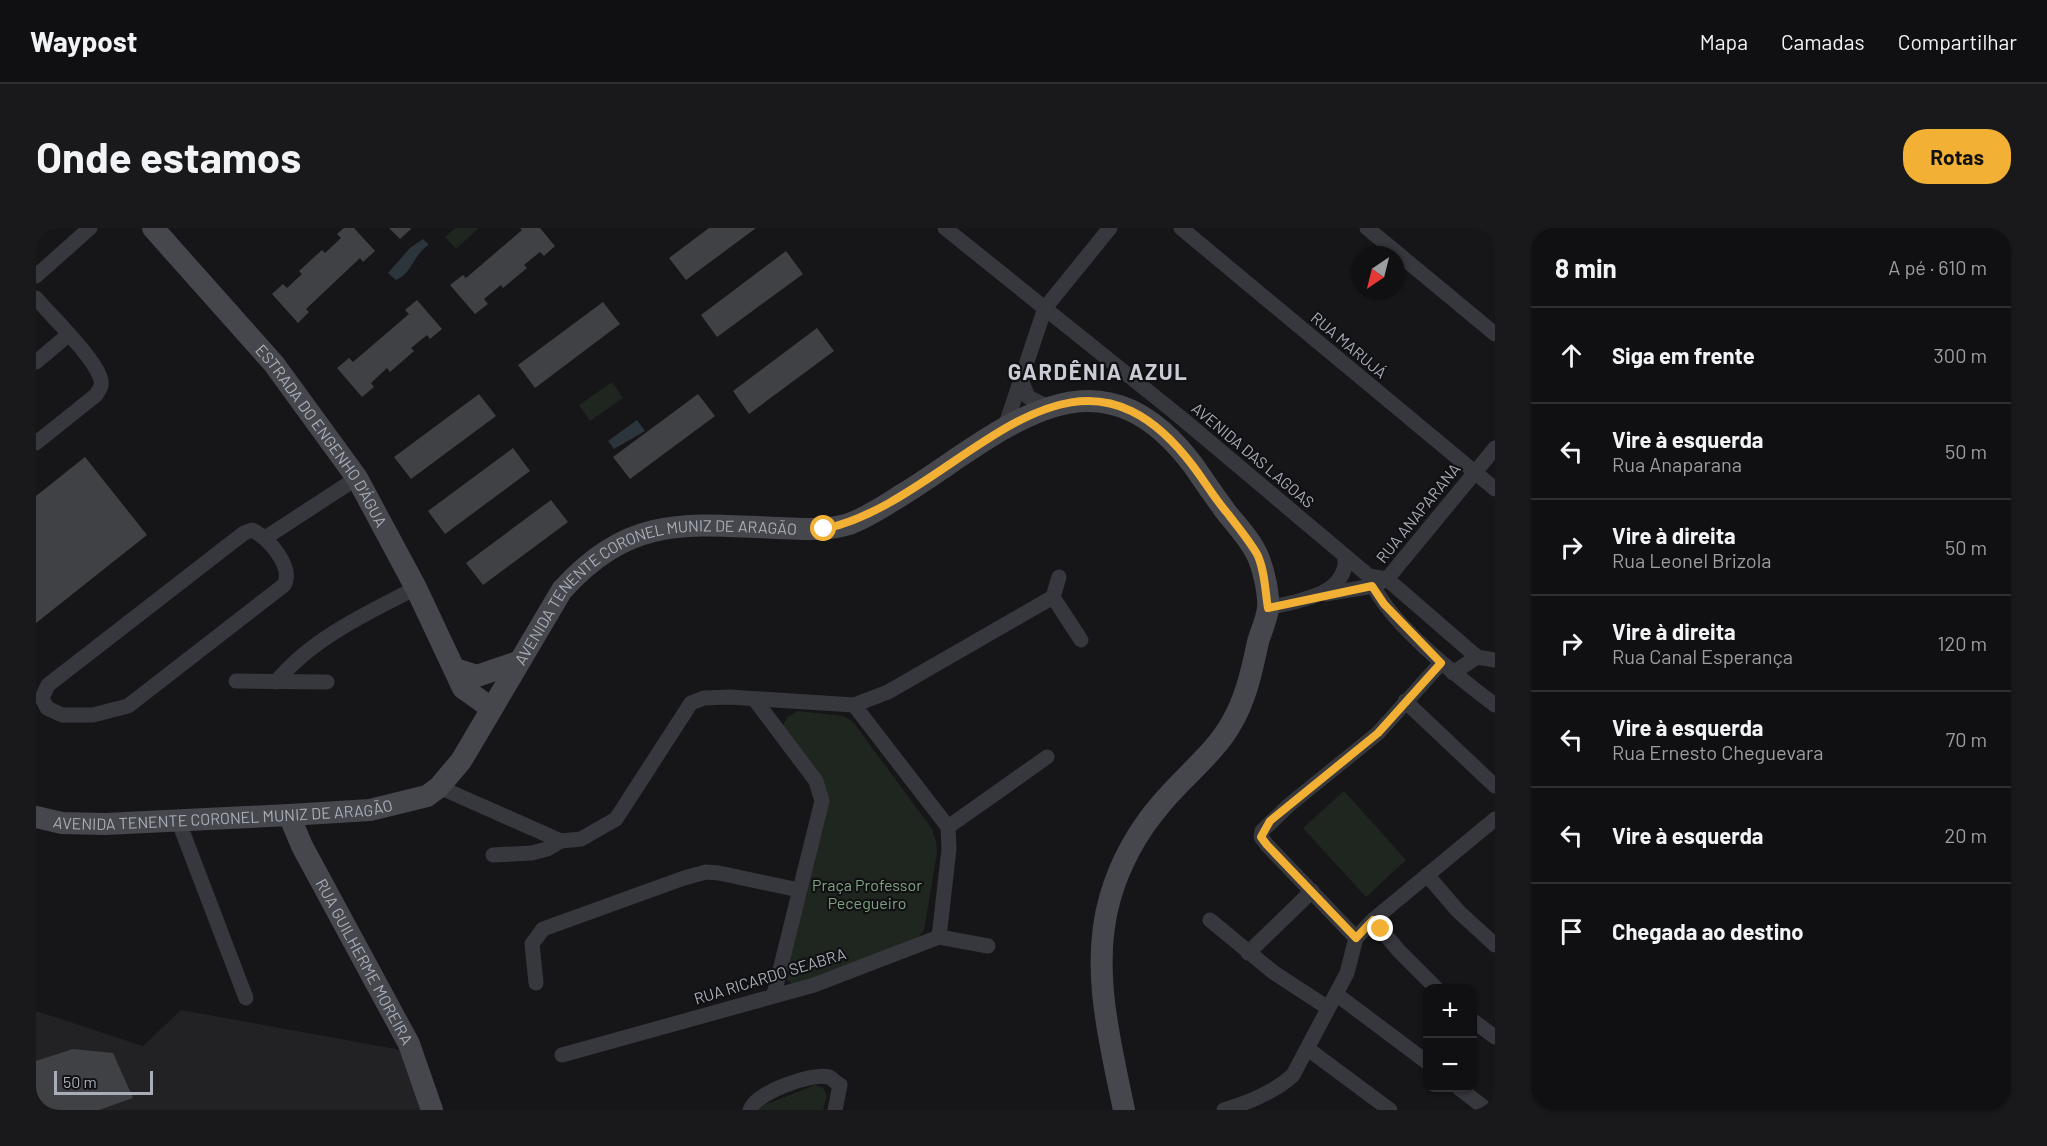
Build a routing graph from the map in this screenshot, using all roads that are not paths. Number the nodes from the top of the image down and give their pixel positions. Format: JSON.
{"nodes":[{"id":1,"x":90,"y":228,"type":"edge"},
{"id":2,"x":153,"y":228,"type":"edge"},
{"id":3,"x":945,"y":228,"type":"edge"},
{"id":4,"x":1110,"y":228,"type":"edge"},
{"id":5,"x":1181,"y":228,"type":"edge"},
{"id":6,"x":1367,"y":228,"type":"edge"},
{"id":7,"x":36,"y":276,"type":"edge"},
{"id":8,"x":36,"y":298,"type":"edge"},
{"id":9,"x":1045,"y":308,"type":"junction"},
{"id":10,"x":1495,"y":334,"type":"edge"},
{"id":11,"x":68,"y":335,"type":"junction"},
{"id":12,"x":36,"y":362,"type":"edge"},
{"id":13,"x":1020,"y":377,"type":"junction"},
{"id":14,"x":1046,"y":406,"type":"junction"},
{"id":15,"x":1004,"y":430,"type":"junction"},
{"id":16,"x":36,"y":443,"type":"edge"},
{"id":17,"x":1495,"y":448,"type":"edge"},
{"id":18,"x":1474,"y":472,"type":"junction"},
{"id":19,"x":357,"y":478,"type":"junction"},
{"id":20,"x":1495,"y":489,"type":"edge"},
{"id":21,"x":265,"y":538,"type":"junction"},
{"id":22,"x":1345,"y":556,"type":"junction"},
{"id":23,"x":1059,"y":577,"type":"dead end"},
{"id":24,"x":1388,"y":579,"type":"junction"},
{"id":25,"x":1371,"y":581,"type":"junction"},
{"id":26,"x":416,"y":588,"type":"junction"},
{"id":27,"x":1325,"y":594,"type":"junction"},
{"id":28,"x":1053,"y":597,"type":"junction"},
{"id":29,"x":1268,"y":608,"type":"junction"},
{"id":30,"x":1081,"y":640,"type":"dead end"},
{"id":31,"x":1477,"y":657,"type":"junction"},
{"id":32,"x":1495,"y":660,"type":"edge"},
{"id":33,"x":518,"y":662,"type":"junction"},
{"id":34,"x":1447,"y":668,"type":"junction"},
{"id":35,"x":459,"y":678,"type":"junction"},
{"id":36,"x":236,"y":681,"type":"dead end"},
{"id":37,"x":276,"y":682,"type":"junction"},
{"id":38,"x":327,"y":682,"type":"dead end"},
{"id":39,"x":755,"y":700,"type":"junction"},
{"id":40,"x":1406,"y":701,"type":"junction"},
{"id":41,"x":854,"y":705,"type":"junction"},
{"id":42,"x":1495,"y":705,"type":"edge"},
{"id":43,"x":491,"y":708,"type":"junction"},
{"id":44,"x":471,"y":743,"type":"junction"},
{"id":45,"x":1047,"y":757,"type":"dead end"},
{"id":46,"x":1495,"y":786,"type":"edge"},
{"id":47,"x":439,"y":787,"type":"junction"},
{"id":48,"x":290,"y":815,"type":"junction"},
{"id":49,"x":36,"y":817,"type":"edge"},
{"id":50,"x":1495,"y":819,"type":"edge"},
{"id":51,"x":178,"y":820,"type":"junction"},
{"id":52,"x":948,"y":827,"type":"junction"},
{"id":53,"x":561,"y":841,"type":"junction"},
{"id":54,"x":493,"y":855,"type":"dead end"},
{"id":55,"x":1427,"y":875,"type":"junction"},
{"id":56,"x":799,"y":890,"type":"junction"},
{"id":57,"x":1312,"y":891,"type":"junction"},
{"id":58,"x":1210,"y":920,"type":"dead end"},
{"id":59,"x":1373,"y":920,"type":"junction"},
{"id":60,"x":939,"y":937,"type":"junction"},
{"id":61,"x":1356,"y":938,"type":"junction"},
{"id":62,"x":1495,"y":945,"type":"edge"},
{"id":63,"x":988,"y":946,"type":"dead end"},
{"id":64,"x":1248,"y":953,"type":"junction"},
{"id":65,"x":536,"y":983,"type":"dead end"},
{"id":66,"x":1432,"y":984,"type":"edge"},
{"id":67,"x":1336,"y":993,"type":"junction"},
{"id":68,"x":774,"y":994,"type":"junction"},
{"id":69,"x":246,"y":998,"type":"dead end"},
{"id":70,"x":1328,"y":1008,"type":"junction"},
{"id":71,"x":1477,"y":1023,"type":"edge"},
{"id":72,"x":1495,"y":1037,"type":"edge"},
{"id":73,"x":1308,"y":1049,"type":"junction"},
{"id":74,"x":562,"y":1055,"type":"dead end"},
{"id":75,"x":1423,"y":1059,"type":"edge"},
{"id":76,"x":1464,"y":1092,"type":"edge"},
{"id":77,"x":1243,"y":1107,"type":"edge"},
{"id":78,"x":432,"y":1110,"type":"edge"},
{"id":79,"x":750,"y":1110,"type":"edge"},
{"id":80,"x":835,"y":1110,"type":"edge"},
{"id":81,"x":1124,"y":1110,"type":"edge"},
{"id":82,"x":1224,"y":1110,"type":"edge"},
{"id":83,"x":1390,"y":1110,"type":"edge"},
{"id":84,"x":1487,"y":1110,"type":"edge"}],
"edges":[{"from":1,"to":7,"type":"street"},
{"from":2,"to":19,"type":"main road","name":"ESTRADA DO ENGENHO D'ÁGUA"},
{"from":3,"to":9,"type":"street","name":"AVENIDA DAS LAGOAS"},
{"from":4,"to":9,"type":"street"},
{"from":5,"to":18,"type":"street","name":"RUA MARUJÁ"},
{"from":6,"to":10,"type":"street"},
{"from":8,"to":11,"type":"street"},
{"from":9,"to":13,"type":"street"},
{"from":9,"to":22,"type":"street","name":"AVENIDA DAS LAGOAS"},
{"from":11,"to":12,"type":"street"},
{"from":11,"to":16,"type":"street"},
{"from":13,"to":14,"type":"street"},
{"from":13,"to":15,"type":"street"},
{"from":14,"to":15,"type":"main road","name":"AVENIDA TENENTE CORONEL MUNIZ DE ARAGÃO"},
{"from":14,"to":29,"type":"main road","name":"AVENIDA TENENTE CORONEL MUNIZ DE ARAGÃO"},
{"from":15,"to":33,"type":"main road","name":"AVENIDA TENENTE CORONEL MUNIZ DE ARAGÃO"},
{"from":17,"to":18,"type":"street","name":"RUA ANAPARANA"},
{"from":18,"to":20,"type":"street","name":"RUA MARUJÁ"},
{"from":18,"to":24,"type":"street","name":"RUA ANAPARANA"},
{"from":19,"to":21,"type":"street"},
{"from":19,"to":26,"type":"main road","name":"ESTRADA DO ENGENHO D'ÁGUA"},
{"from":21,"to":21,"type":"street"},
{"from":22,"to":25,"type":"street","name":"AVENIDA DAS LAGOAS"},
{"from":22,"to":27,"type":"street"},
{"from":23,"to":28,"type":"street"},
{"from":24,"to":25,"type":"street"},
{"from":24,"to":31,"type":"street"},
{"from":25,"to":27,"type":"street","name":"RUA ANAPARANA"},
{"from":25,"to":34,"type":"street","name":"AVENIDA DAS LAGOAS"},
{"from":26,"to":35,"type":"main road","name":"ESTRADA DO ENGENHO D'ÁGUA"},
{"from":26,"to":37,"type":"street"},
{"from":27,"to":29,"type":"street","name":"RUA ANAPARANA"},
{"from":28,"to":30,"type":"street"},
{"from":28,"to":41,"type":"street"},
{"from":29,"to":81,"type":"main road","name":"AVENIDA TENENTE CORONEL MUNIZ DE ARAGÃO"},
{"from":31,"to":32,"type":"street"},
{"from":31,"to":34,"type":"street"},
{"from":33,"to":35,"type":"main road"},
{"from":33,"to":43,"type":"main road","name":"AVENIDA TENENTE CORONEL MUNIZ DE ARAGÃO"},
{"from":34,"to":40,"type":"street"},
{"from":34,"to":42,"type":"street","name":"AVENIDA DAS LAGOAS"},
{"from":35,"to":43,"type":"main road","name":"ESTRADA DO ENGENHO D'ÁGUA"},
{"from":35,"to":44,"type":"main road"},
{"from":36,"to":37,"type":"street"},
{"from":37,"to":38,"type":"street"},
{"from":39,"to":41,"type":"street"},
{"from":39,"to":53,"type":"street"},
{"from":39,"to":56,"type":"street"},
{"from":40,"to":46,"type":"street"},
{"from":40,"to":57,"type":"street"},
{"from":41,"to":52,"type":"street"},
{"from":43,"to":44,"type":"main road","name":"AVENIDA TENENTE CORONEL MUNIZ DE ARAGÃO"},
{"from":44,"to":47,"type":"main road","name":"AVENIDA TENENTE CORONEL MUNIZ DE ARAGÃO"},
{"from":45,"to":52,"type":"street"},
{"from":47,"to":48,"type":"main road","name":"AVENIDA TENENTE CORONEL MUNIZ DE ARAGÃO"},
{"from":47,"to":53,"type":"street"},
{"from":48,"to":51,"type":"main road","name":"AVENIDA TENENTE CORONEL MUNIZ DE ARAGÃO"},
{"from":48,"to":78,"type":"main road","name":"RUA GUILHERME MOREIRA"},
{"from":49,"to":51,"type":"main road","name":"AVENIDA TENENTE CORONEL MUNIZ DE ARAGÃO"},
{"from":50,"to":55,"type":"street"},
{"from":51,"to":69,"type":"street"},
{"from":52,"to":60,"type":"street"},
{"from":53,"to":54,"type":"street"},
{"from":55,"to":59,"type":"street"},
{"from":55,"to":62,"type":"street"},
{"from":56,"to":65,"type":"street"},
{"from":56,"to":68,"type":"street"},
{"from":57,"to":61,"type":"street"},
{"from":57,"to":64,"type":"street"},
{"from":58,"to":64,"type":"street"},
{"from":59,"to":61,"type":"street"},
{"from":59,"to":66,"type":"street"},
{"from":60,"to":63,"type":"street"},
{"from":60,"to":68,"type":"street","name":"RUA RICARDO SEABRA"},
{"from":61,"to":67,"type":"street"},
{"from":64,"to":70,"type":"street"},
{"from":67,"to":70,"type":"street"},
{"from":67,"to":75,"type":"street"},
{"from":68,"to":74,"type":"street","name":"RUA RICARDO SEABRA"},
{"from":70,"to":73,"type":"street"},
{"from":71,"to":72,"type":"street"},
{"from":73,"to":77,"type":"street"},
{"from":73,"to":83,"type":"street"},
{"from":76,"to":84,"type":"street"},
{"from":77,"to":82,"type":"street"},
{"from":79,"to":80,"type":"street"}]}
